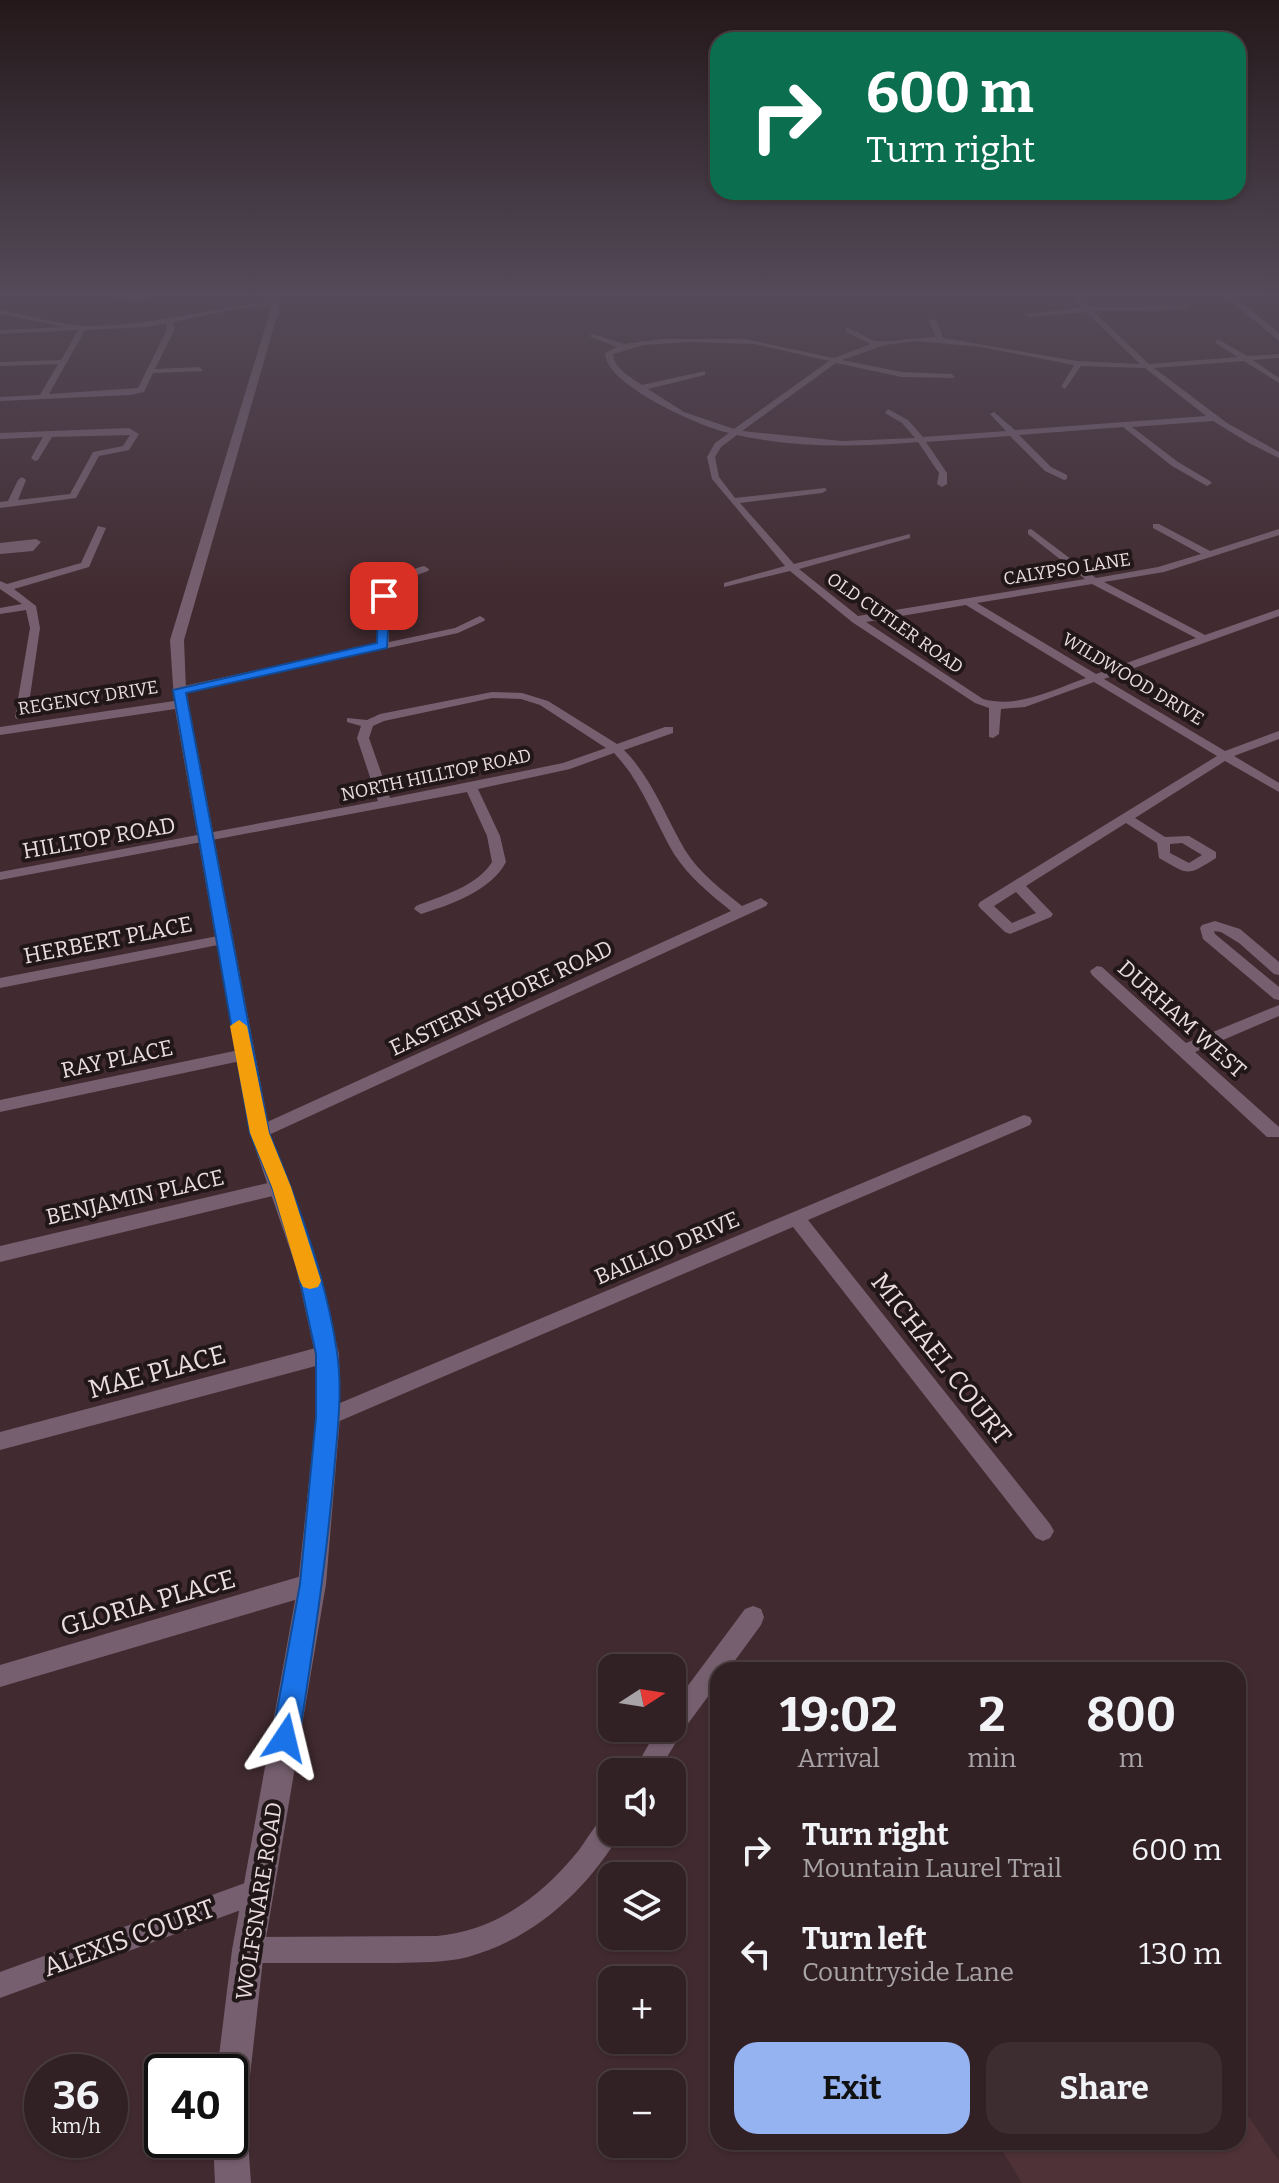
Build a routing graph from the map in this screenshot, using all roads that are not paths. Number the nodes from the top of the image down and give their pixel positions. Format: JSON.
{"nodes":[{"id":1,"x":43,"y":397,"type":"edge"},
{"id":2,"x":249,"y":397,"type":"edge"},
{"id":3,"x":655,"y":397,"type":"edge"},
{"id":4,"x":785,"y":397,"type":"edge"},
{"id":5,"x":1188,"y":397,"type":"edge"},
{"id":6,"x":0,"y":399,"type":"edge"},
{"id":7,"x":888,"y":411,"type":"dead end"},
{"id":8,"x":994,"y":414,"type":"dead end"},
{"id":9,"x":1214,"y":418,"type":"junction"},
{"id":10,"x":1125,"y":425,"type":"junction"},
{"id":11,"x":738,"y":431,"type":"junction"},
{"id":12,"x":1013,"y":433,"type":"junction"},
{"id":13,"x":49,"y":434,"type":"junction"},
{"id":14,"x":0,"y":436,"type":"edge"},
{"id":15,"x":919,"y":440,"type":"junction"},
{"id":16,"x":1279,"y":455,"type":"edge"},
{"id":17,"x":35,"y":458,"type":"dead end"},
{"id":18,"x":1064,"y":477,"type":"dead end"},
{"id":19,"x":22,"y":480,"type":"dead end"},
{"id":20,"x":1207,"y":483,"type":"dead end"},
{"id":21,"x":942,"y":484,"type":"dead end"},
{"id":22,"x":822,"y":490,"type":"dead end"},
{"id":23,"x":733,"y":501,"type":"junction"},
{"id":24,"x":6,"y":505,"type":"edge"},
{"id":25,"x":1156,"y":526,"type":"dead end"},
{"id":26,"x":101,"y":528,"type":"dead end"},
{"id":27,"x":1031,"y":532,"type":"dead end"},
{"id":28,"x":1279,"y":532,"type":"edge"},
{"id":29,"x":907,"y":536,"type":"dead end"},
{"id":30,"x":1211,"y":555,"type":"junction"},
{"id":31,"x":792,"y":568,"type":"junction"},
{"id":32,"x":424,"y":569,"type":"dead end"},
{"id":33,"x":1094,"y":581,"type":"junction"},
{"id":34,"x":728,"y":585,"type":"dead end"},
{"id":35,"x":4,"y":586,"type":"edge"},
{"id":36,"x":968,"y":602,"type":"junction"},
{"id":37,"x":31,"y":606,"type":"junction"},
{"id":38,"x":0,"y":611,"type":"edge"},
{"id":39,"x":1279,"y":612,"type":"edge"},
{"id":40,"x":480,"y":619,"type":"dead end"},
{"id":41,"x":856,"y":620,"type":"junction"},
{"id":42,"x":1205,"y":639,"type":"junction"},
{"id":43,"x":383,"y":646,"type":"junction"},
{"id":44,"x":1096,"y":678,"type":"junction"},
{"id":45,"x":180,"y":697,"type":"junction"},
{"id":46,"x":995,"y":706,"type":"junction"},
{"id":47,"x":31,"y":719,"type":"junction"},
{"id":48,"x":0,"y":720,"type":"edge"},
{"id":49,"x":351,"y":720,"type":"dead end"},
{"id":50,"x":368,"y":724,"type":"junction"},
{"id":51,"x":669,"y":730,"type":"dead end"},
{"id":52,"x":0,"y":731,"type":"edge"},
{"id":53,"x":993,"y":734,"type":"dead end"},
{"id":54,"x":1279,"y":735,"type":"edge"},
{"id":55,"x":616,"y":749,"type":"junction"},
{"id":56,"x":1226,"y":756,"type":"junction"},
{"id":57,"x":471,"y":787,"type":"junction"},
{"id":58,"x":1279,"y":788,"type":"edge"},
{"id":59,"x":386,"y":804,"type":"junction"},
{"id":60,"x":1128,"y":819,"type":"junction"},
{"id":61,"x":206,"y":839,"type":"junction"},
{"id":62,"x":1163,"y":841,"type":"dead end"},
{"id":63,"x":0,"y":876,"type":"edge"},
{"id":64,"x":1017,"y":885,"type":"dead end"},
{"id":65,"x":761,"y":903,"type":"dead end"},
{"id":66,"x":421,"y":909,"type":"dead end"},
{"id":67,"x":741,"y":913,"type":"junction"},
{"id":68,"x":223,"y":940,"type":"junction"},
{"id":69,"x":1279,"y":970,"type":"edge"},
{"id":70,"x":1097,"y":971,"type":"dead end"},
{"id":71,"x":0,"y":983,"type":"edge"},
{"id":72,"x":1279,"y":995,"type":"edge"},
{"id":73,"x":1279,"y":1010,"type":"edge"},
{"id":74,"x":1184,"y":1050,"type":"junction"},
{"id":75,"x":244,"y":1055,"type":"junction"},
{"id":76,"x":0,"y":1106,"type":"edge"},
{"id":77,"x":1024,"y":1121,"type":"dead end"},
{"id":78,"x":1273,"y":1132,"type":"dead end"},
{"id":79,"x":260,"y":1133,"type":"junction"},
{"id":80,"x":281,"y":1187,"type":"junction"},
{"id":81,"x":797,"y":1219,"type":"junction"},
{"id":82,"x":0,"y":1254,"type":"edge"},
{"id":83,"x":327,"y":1354,"type":"junction"},
{"id":84,"x":328,"y":1417,"type":"junction"},
{"id":85,"x":0,"y":1441,"type":"edge"},
{"id":86,"x":1043,"y":1531,"type":"dead end"},
{"id":87,"x":312,"y":1584,"type":"junction"},
{"id":88,"x":753,"y":1617,"type":"dead end"},
{"id":89,"x":718,"y":1662,"type":"edge"},
{"id":90,"x":710,"y":1673,"type":"edge"},
{"id":91,"x":0,"y":1676,"type":"edge"},
{"id":92,"x":686,"y":1704,"type":"edge"},
{"id":93,"x":599,"y":1846,"type":"edge"},
{"id":94,"x":259,"y":1891,"type":"junction"},
{"id":95,"x":248,"y":1950,"type":"junction"},
{"id":96,"x":0,"y":1985,"type":"edge"},
{"id":97,"x":236,"y":2054,"type":"edge"},
{"id":98,"x":232,"y":2158,"type":"edge"},
{"id":99,"x":233,"y":2183,"type":"edge"}],
"edges":[{"from":1,"to":6,"type":"street"},
{"from":2,"to":45,"type":"street","name":"WOLFSNARE ROAD"},
{"from":3,"to":11,"type":"street"},
{"from":4,"to":11,"type":"street","name":"OLD CUTLER ROAD"},
{"from":5,"to":9,"type":"street"},
{"from":7,"to":15,"type":"street"},
{"from":8,"to":12,"type":"street"},
{"from":9,"to":10,"type":"street"},
{"from":9,"to":16,"type":"street"},
{"from":10,"to":12,"type":"street"},
{"from":10,"to":20,"type":"street"},
{"from":11,"to":15,"type":"street"},
{"from":11,"to":23,"type":"street","name":"OLD CUTLER ROAD"},
{"from":12,"to":15,"type":"street"},
{"from":12,"to":18,"type":"street"},
{"from":13,"to":14,"type":"street"},
{"from":13,"to":17,"type":"street"},
{"from":13,"to":24,"type":"street"},
{"from":15,"to":21,"type":"street"},
{"from":19,"to":24,"type":"street"},
{"from":22,"to":23,"type":"street"},
{"from":23,"to":31,"type":"street","name":"OLD CUTLER ROAD"},
{"from":25,"to":30,"type":"street"},
{"from":26,"to":35,"type":"street"},
{"from":27,"to":33,"type":"street"},
{"from":28,"to":30,"type":"street","name":"CALYPSO LANE"},
{"from":29,"to":31,"type":"street"},
{"from":30,"to":33,"type":"street","name":"CALYPSO LANE"},
{"from":31,"to":34,"type":"street"},
{"from":31,"to":41,"type":"street","name":"OLD CUTLER ROAD"},
{"from":32,"to":43,"type":"street"},
{"from":33,"to":36,"type":"street","name":"CALYPSO LANE"},
{"from":33,"to":42,"type":"street"},
{"from":35,"to":37,"type":"street"},
{"from":36,"to":41,"type":"street","name":"CALYPSO LANE"},
{"from":36,"to":44,"type":"street","name":"WILDWOOD DRIVE"},
{"from":37,"to":38,"type":"street"},
{"from":37,"to":47,"type":"street"},
{"from":39,"to":42,"type":"street"},
{"from":40,"to":43,"type":"street"},
{"from":41,"to":46,"type":"street","name":"OLD CUTLER ROAD"},
{"from":42,"to":44,"type":"street"},
{"from":43,"to":45,"type":"street"},
{"from":44,"to":46,"type":"street"},
{"from":44,"to":56,"type":"street","name":"WILDWOOD DRIVE"},
{"from":45,"to":47,"type":"street","name":"REGENCY DRIVE"},
{"from":45,"to":61,"type":"street","name":"WOLFSNARE ROAD"},
{"from":46,"to":53,"type":"street"},
{"from":47,"to":48,"type":"street","name":"REGENCY DRIVE"},
{"from":47,"to":52,"type":"street","name":"REGENCY DRIVE"},
{"from":49,"to":50,"type":"street"},
{"from":50,"to":55,"type":"street"},
{"from":50,"to":59,"type":"street"},
{"from":51,"to":55,"type":"street","name":"NORTH HILLTOP ROAD"},
{"from":54,"to":56,"type":"street"},
{"from":55,"to":57,"type":"street","name":"NORTH HILLTOP ROAD"},
{"from":55,"to":67,"type":"street"},
{"from":56,"to":58,"type":"street","name":"WILDWOOD DRIVE"},
{"from":56,"to":60,"type":"street"},
{"from":57,"to":59,"type":"street","name":"NORTH HILLTOP ROAD"},
{"from":57,"to":66,"type":"street"},
{"from":59,"to":61,"type":"street","name":"NORTH HILLTOP ROAD"},
{"from":60,"to":62,"type":"street"},
{"from":60,"to":64,"type":"street"},
{"from":61,"to":63,"type":"street","name":"HILLTOP ROAD"},
{"from":61,"to":68,"type":"street","name":"WOLFSNARE ROAD"},
{"from":65,"to":67,"type":"street","name":"EASTERN SHORE ROAD"},
{"from":67,"to":79,"type":"street","name":"EASTERN SHORE ROAD"},
{"from":68,"to":71,"type":"street","name":"HERBERT PLACE"},
{"from":68,"to":75,"type":"street","name":"WOLFSNARE ROAD"},
{"from":69,"to":72,"type":"street"},
{"from":70,"to":74,"type":"street","name":"DURHAM WEST"},
{"from":73,"to":74,"type":"street"},
{"from":74,"to":78,"type":"street","name":"DURHAM WEST"},
{"from":75,"to":76,"type":"street","name":"RAY PLACE"},
{"from":75,"to":79,"type":"street","name":"WOLFSNARE ROAD"},
{"from":77,"to":81,"type":"street","name":"BAILLIO DRIVE"},
{"from":79,"to":80,"type":"street","name":"WOLFSNARE ROAD"},
{"from":80,"to":82,"type":"street","name":"BENJAMIN PLACE"},
{"from":80,"to":83,"type":"street","name":"WOLFSNARE ROAD"},
{"from":81,"to":84,"type":"street","name":"BAILLIO DRIVE"},
{"from":81,"to":86,"type":"street","name":"MICHAEL COURT"},
{"from":83,"to":84,"type":"street","name":"WOLFSNARE ROAD"},
{"from":83,"to":85,"type":"street","name":"MAE PLACE"},
{"from":84,"to":87,"type":"street","name":"WOLFSNARE ROAD"},
{"from":87,"to":91,"type":"street","name":"GLORIA PLACE"},
{"from":87,"to":94,"type":"street","name":"WOLFSNARE ROAD"},
{"from":88,"to":89,"type":"street"},
{"from":90,"to":92,"type":"street"},
{"from":93,"to":95,"type":"street"},
{"from":94,"to":95,"type":"street","name":"WOLFSNARE ROAD"},
{"from":94,"to":96,"type":"street","name":"ALEXIS COURT"},
{"from":95,"to":97,"type":"street","name":"WOLFSNARE ROAD"},
{"from":98,"to":99,"type":"street"}]}
